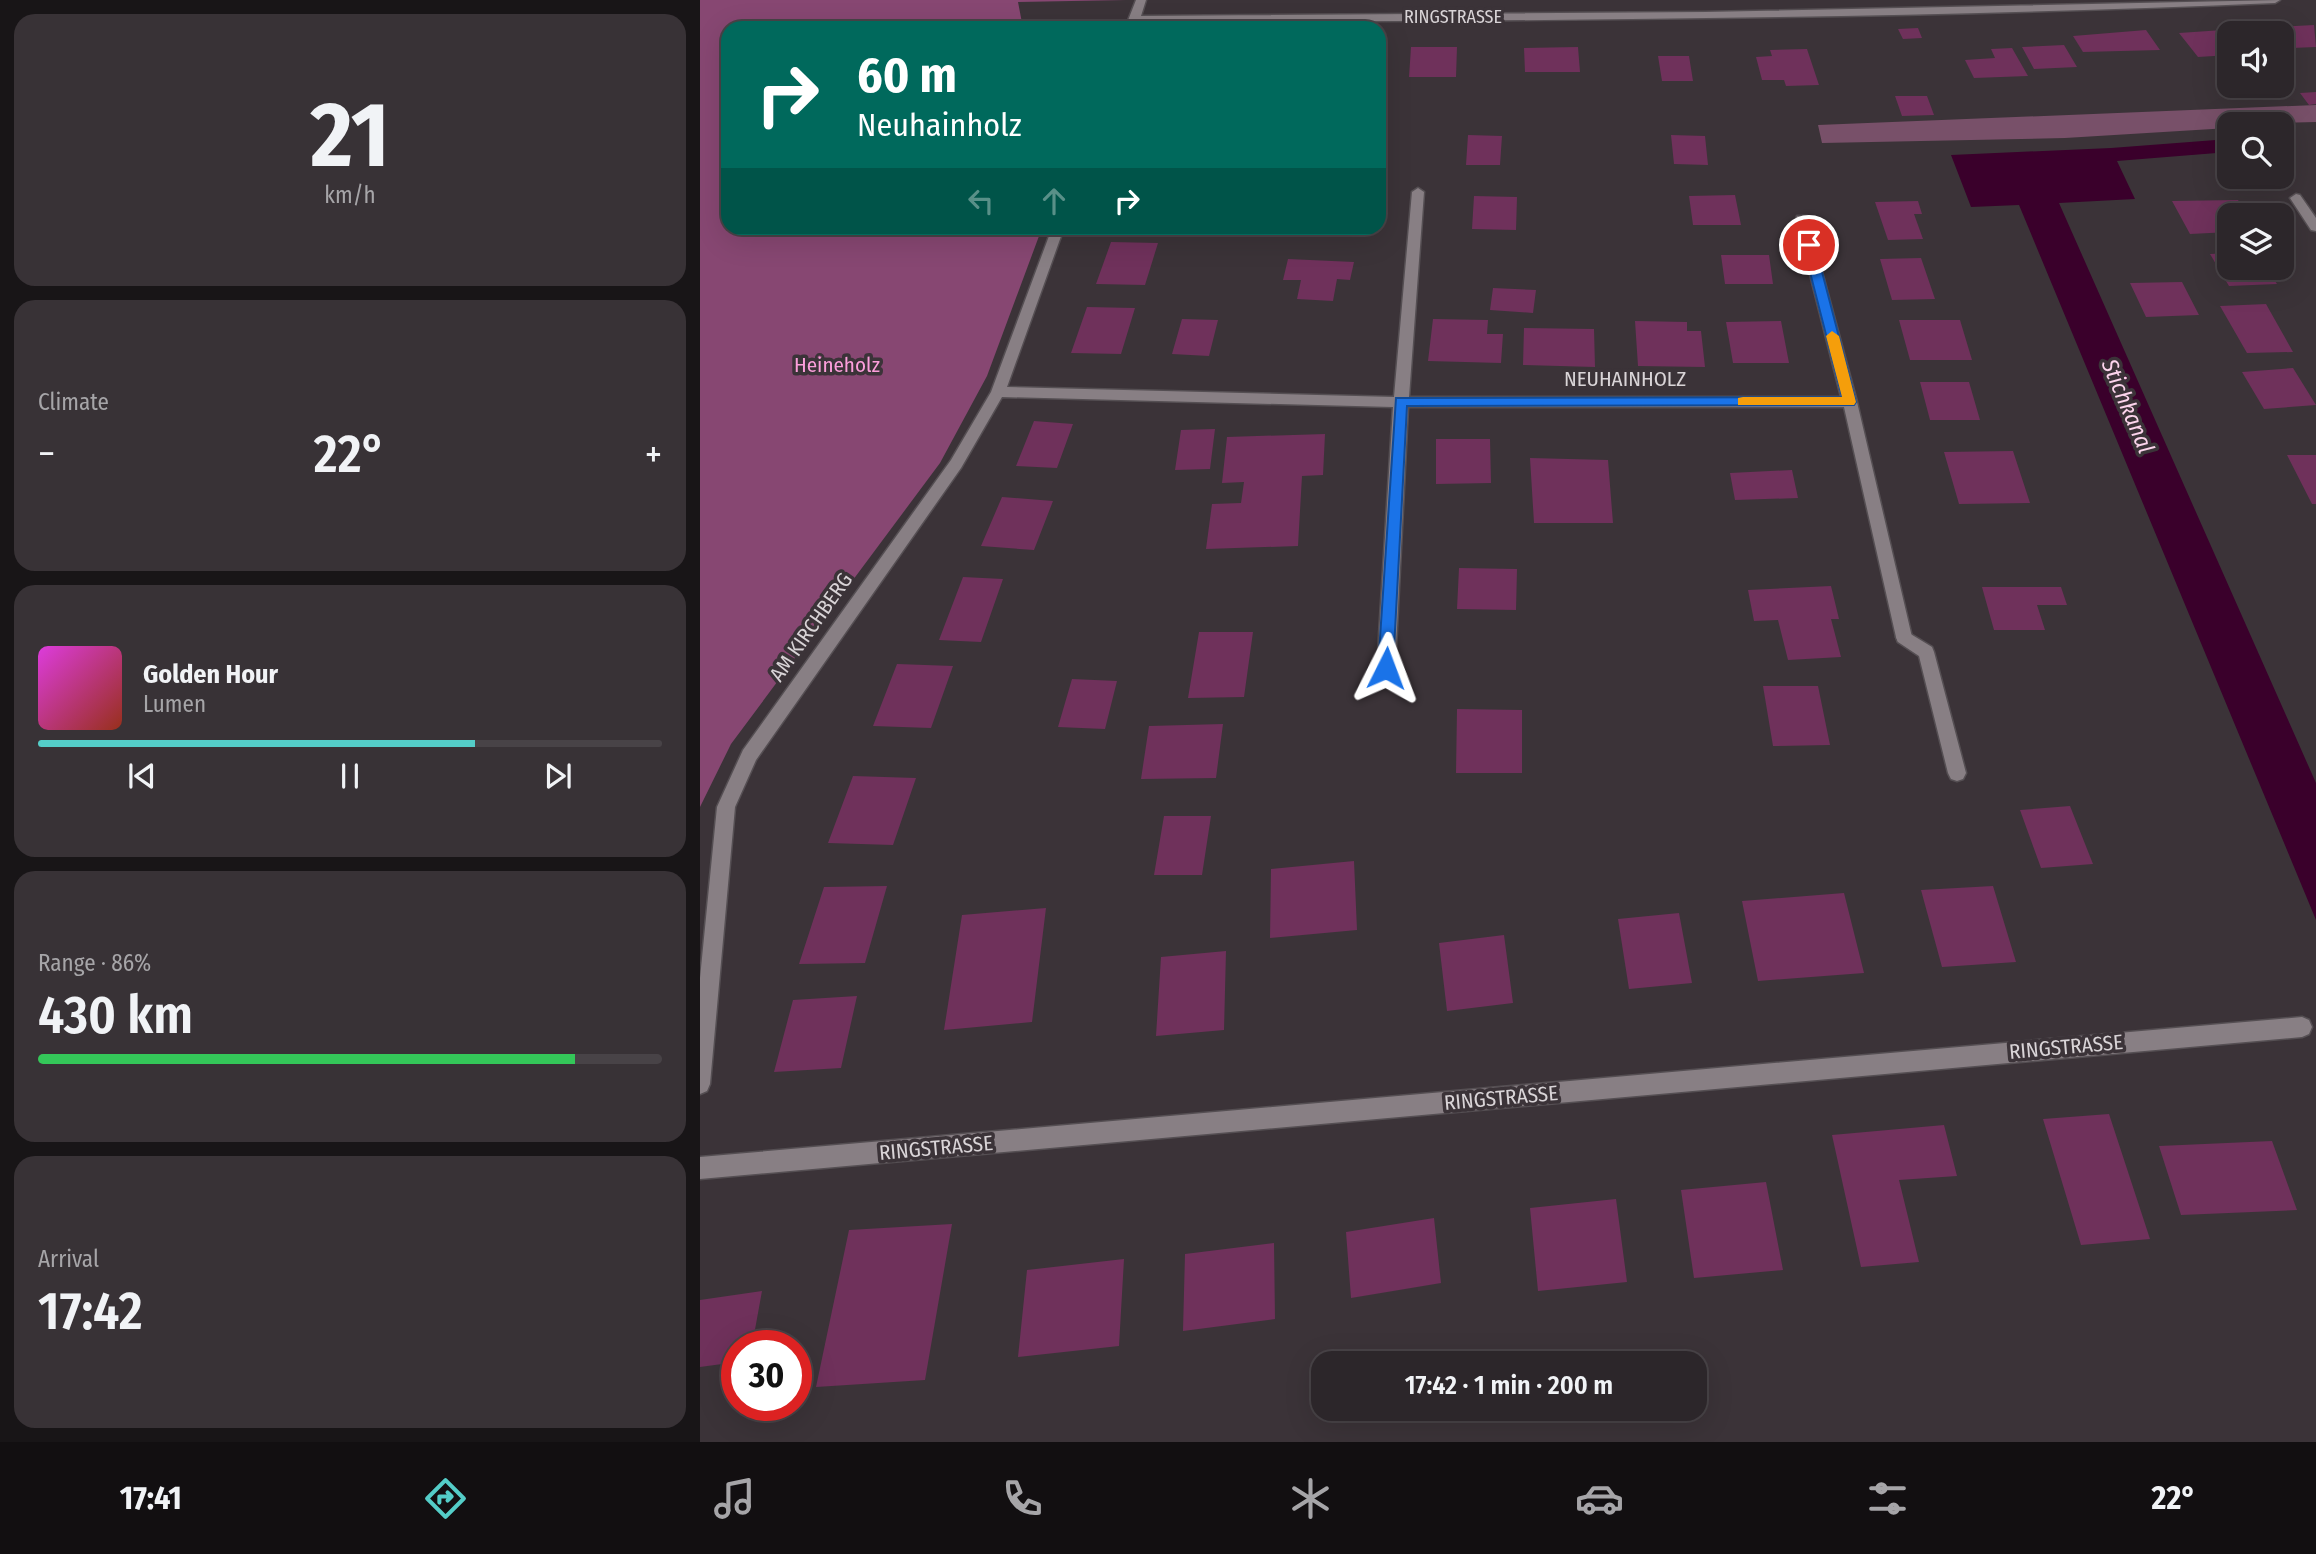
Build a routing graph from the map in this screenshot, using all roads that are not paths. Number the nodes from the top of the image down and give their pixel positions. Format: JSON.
{"nodes":[{"id":1,"x":1141,"y":0,"type":"edge"},
{"id":2,"x":2275,"y":0,"type":"edge"},
{"id":3,"x":1134,"y":21,"type":"edge"},
{"id":4,"x":1346,"y":21,"type":"edge"},
{"id":5,"x":1418,"y":192,"type":"dead end"},
{"id":6,"x":2296,"y":198,"type":"dead end"},
{"id":7,"x":1802,"y":219,"type":"dead end"},
{"id":8,"x":2316,"y":226,"type":"edge"},
{"id":9,"x":1055,"y":235,"type":"edge"},
{"id":10,"x":998,"y":392,"type":"junction"},
{"id":11,"x":1401,"y":402,"type":"junction"},
{"id":12,"x":1850,"y":402,"type":"junction"},
{"id":13,"x":1386,"y":668,"type":"dead end"},
{"id":14,"x":1957,"y":773,"type":"dead end"},
{"id":15,"x":2302,"y":1027,"type":"dead end"},
{"id":16,"x":700,"y":1084,"type":"edge"},
{"id":17,"x":700,"y":1168,"type":"edge"}],
"edges":[{"from":1,"to":3,"type":"street"},
{"from":2,"to":4,"type":"street","name":"RINGSTRASSE"},
{"from":5,"to":11,"type":"street"},
{"from":6,"to":8,"type":"street"},
{"from":7,"to":12,"type":"street"},
{"from":9,"to":10,"type":"street","name":"AM KIRCHBERG"},
{"from":10,"to":11,"type":"street","name":"NEUHAINHOLZ"},
{"from":10,"to":16,"type":"street","name":"AM KIRCHBERG"},
{"from":11,"to":12,"type":"street","name":"NEUHAINHOLZ"},
{"from":11,"to":13,"type":"street"},
{"from":12,"to":14,"type":"street"},
{"from":15,"to":17,"type":"street","name":"RINGSTRASSE"}]}
